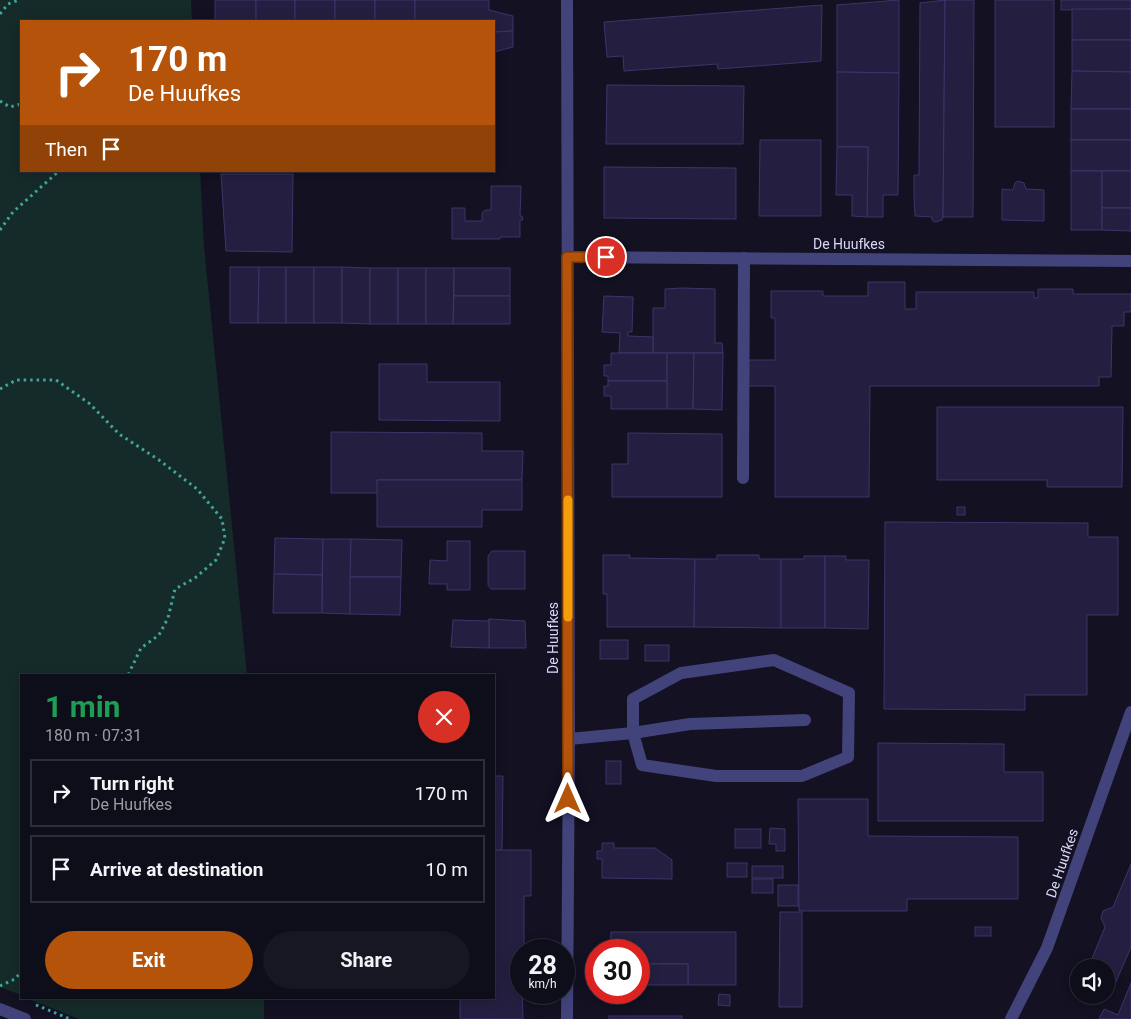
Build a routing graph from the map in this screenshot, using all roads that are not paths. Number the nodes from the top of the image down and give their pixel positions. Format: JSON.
{"nodes":[{"id":1,"x":568,"y":0,"type":"edge"},
{"id":2,"x":567,"y":257,"type":"junction"},
{"id":3,"x":744,"y":258,"type":"junction"},
{"id":4,"x":1131,"y":261,"type":"edge"},
{"id":5,"x":743,"y":478,"type":"dead end"},
{"id":6,"x":1131,"y":712,"type":"edge"},
{"id":7,"x":805,"y":720,"type":"dead end"},
{"id":8,"x":633,"y":733,"type":"junction"},
{"id":9,"x":569,"y":739,"type":"junction"},
{"id":10,"x":0,"y":1009,"type":"edge"},
{"id":11,"x":25,"y":1019,"type":"edge"},
{"id":12,"x":567,"y":1019,"type":"edge"},
{"id":13,"x":1011,"y":1019,"type":"edge"}],
"edges":[{"from":1,"to":2,"type":"street","name":"De Huufkes"},
{"from":2,"to":3,"type":"street","name":"De Huufkes"},
{"from":2,"to":9,"type":"street","name":"De Huufkes"},
{"from":3,"to":4,"type":"street","name":"De Huufkes"},
{"from":3,"to":5,"type":"street"},
{"from":6,"to":13,"type":"street","name":"De Huufkes"},
{"from":7,"to":8,"type":"street"},
{"from":8,"to":8,"type":"street"},
{"from":8,"to":9,"type":"street"},
{"from":9,"to":12,"type":"street","name":"De Huufkes"},
{"from":10,"to":11,"type":"street"}]}
